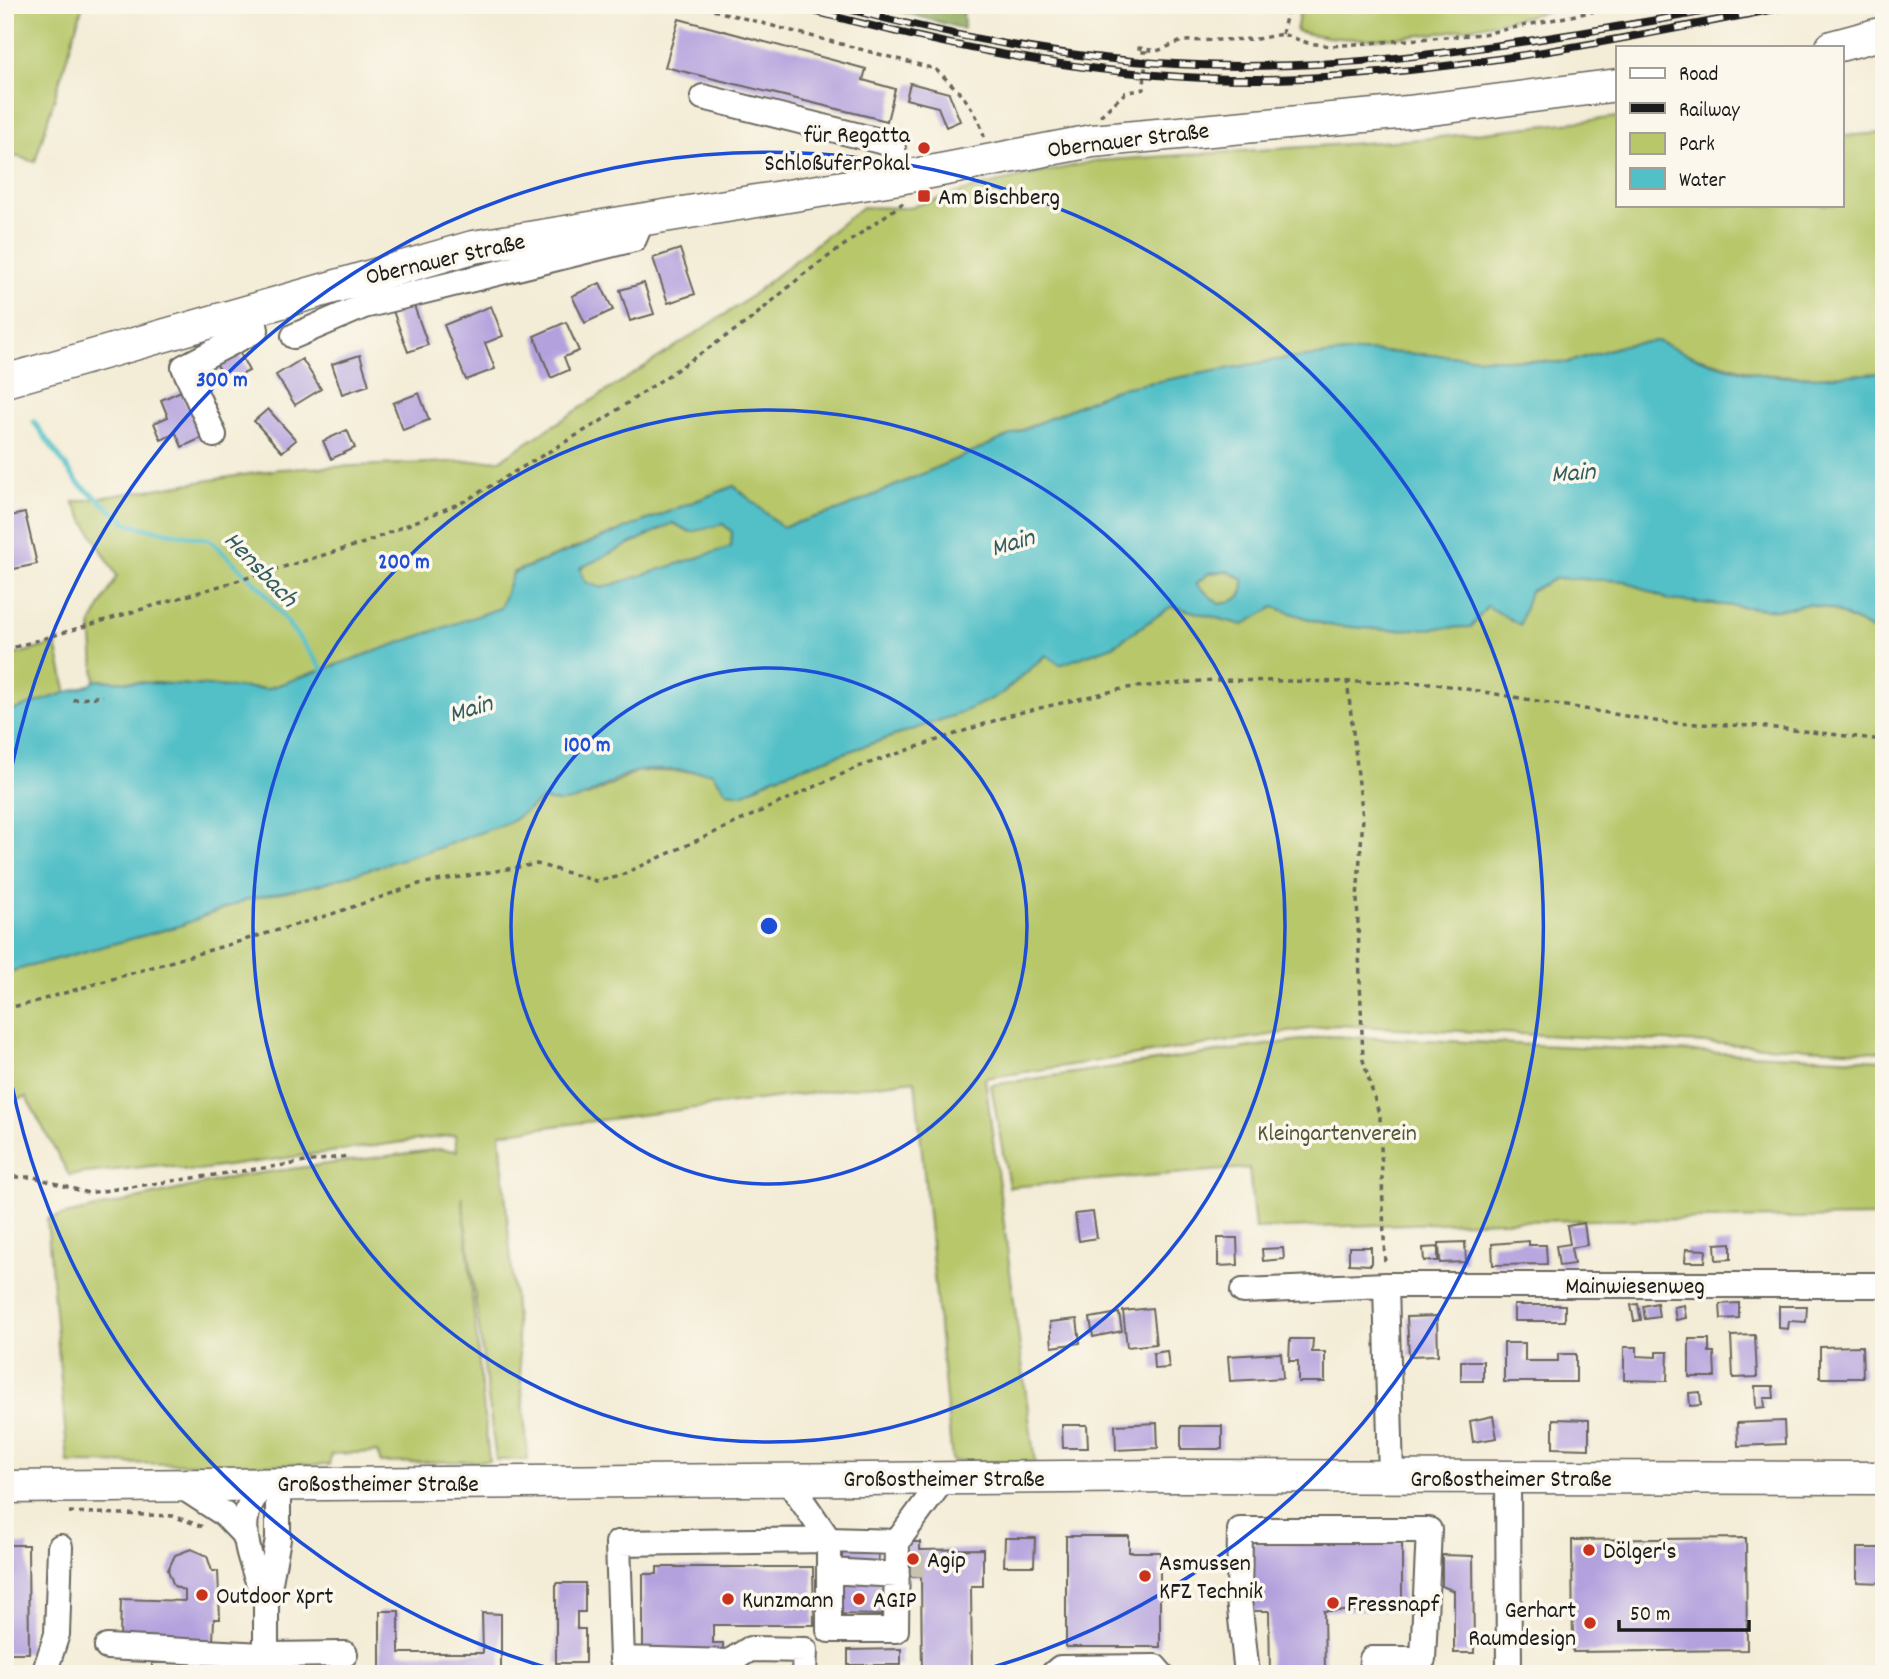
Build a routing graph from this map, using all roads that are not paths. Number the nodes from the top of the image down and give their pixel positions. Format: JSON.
{"nodes":[{"id":1,"x":1884,"y":33,"type":"edge"},
{"id":2,"x":1836,"y":46,"type":"edge"},
{"id":3,"x":1616,"y":85,"type":"edge"},
{"id":4,"x":703,"y":97,"type":"dead end"},
{"id":5,"x":901,"y":190,"type":"junction"},
{"id":6,"x":642,"y":220,"type":"junction"},
{"id":7,"x":252,"y":309,"type":"junction"},
{"id":8,"x":294,"y":336,"type":"dead end"},
{"id":9,"x":5,"y":381,"type":"edge"},
{"id":10,"x":214,"y":435,"type":"dead end"},
{"id":11,"x":1386,"y":1285,"type":"junction"},
{"id":12,"x":1884,"y":1285,"type":"edge"},
{"id":13,"x":1243,"y":1291,"type":"dead end"},
{"id":14,"x":1391,"y":1477,"type":"junction"},
{"id":15,"x":944,"y":1478,"type":"junction"},
{"id":16,"x":1508,"y":1478,"type":"junction"},
{"id":17,"x":1884,"y":1478,"type":"edge"},
{"id":18,"x":787,"y":1479,"type":"junction"},
{"id":19,"x":270,"y":1483,"type":"junction"},
{"id":20,"x":181,"y":1486,"type":"junction"},
{"id":21,"x":5,"y":1488,"type":"edge"},
{"id":22,"x":247,"y":1537,"type":"junction"},
{"id":23,"x":60,"y":1547,"type":"dead end"},
{"id":24,"x":829,"y":1555,"type":"junction"},
{"id":25,"x":903,"y":1559,"type":"junction"},
{"id":26,"x":266,"y":1604,"type":"junction"},
{"id":27,"x":828,"y":1629,"type":"junction"},
{"id":28,"x":107,"y":1647,"type":"dead end"},
{"id":29,"x":345,"y":1654,"type":"dead end"},
{"id":30,"x":805,"y":1662,"type":"edge"},
{"id":31,"x":266,"y":1664,"type":"edge"},
{"id":32,"x":44,"y":1674,"type":"edge"},
{"id":33,"x":1053,"y":1674,"type":"edge"},
{"id":34,"x":1161,"y":1674,"type":"edge"},
{"id":35,"x":1247,"y":1674,"type":"edge"},
{"id":36,"x":1371,"y":1674,"type":"edge"},
{"id":37,"x":1509,"y":1674,"type":"edge"}],
"edges":[{"from":1,"to":2,"type":"main road"},
{"from":3,"to":5,"type":"main road","name":"Obernauer Straße"},
{"from":4,"to":5,"type":"street"},
{"from":5,"to":6,"type":"main road","name":"Obernauer Straße"},
{"from":6,"to":7,"type":"main road","name":"Obernauer Straße"},
{"from":6,"to":8,"type":"street","name":"Obernauer Straße"},
{"from":7,"to":9,"type":"main road","name":"Obernauer Straße"},
{"from":7,"to":10,"type":"street"},
{"from":11,"to":12,"type":"street","name":"Mainwiesenweg"},
{"from":11,"to":13,"type":"street","name":"Mainwiesenweg"},
{"from":11,"to":14,"type":"street"},
{"from":14,"to":15,"type":"main road","name":"Großostheimer Straße"},
{"from":14,"to":16,"type":"main road","name":"Großostheimer Straße"},
{"from":15,"to":18,"type":"main road","name":"Großostheimer Straße"},
{"from":15,"to":25,"type":"street"},
{"from":16,"to":17,"type":"main road","name":"Großostheimer Straße"},
{"from":16,"to":37,"type":"street"},
{"from":18,"to":19,"type":"main road","name":"Großostheimer Straße"},
{"from":18,"to":24,"type":"street"},
{"from":19,"to":20,"type":"main road","name":"Großostheimer Straße"},
{"from":19,"to":22,"type":"street"},
{"from":19,"to":26,"type":"street"},
{"from":20,"to":21,"type":"main road","name":"Großostheimer Straße"},
{"from":20,"to":22,"type":"street"},
{"from":22,"to":26,"type":"street"},
{"from":23,"to":32,"type":"street"},
{"from":24,"to":25,"type":"street"},
{"from":24,"to":27,"type":"street"},
{"from":24,"to":30,"type":"street"},
{"from":25,"to":27,"type":"street"},
{"from":26,"to":31,"type":"street"},
{"from":27,"to":30,"type":"street"},
{"from":28,"to":31,"type":"street"},
{"from":29,"to":31,"type":"street"},
{"from":33,"to":34,"type":"street"},
{"from":35,"to":36,"type":"street"}]}
